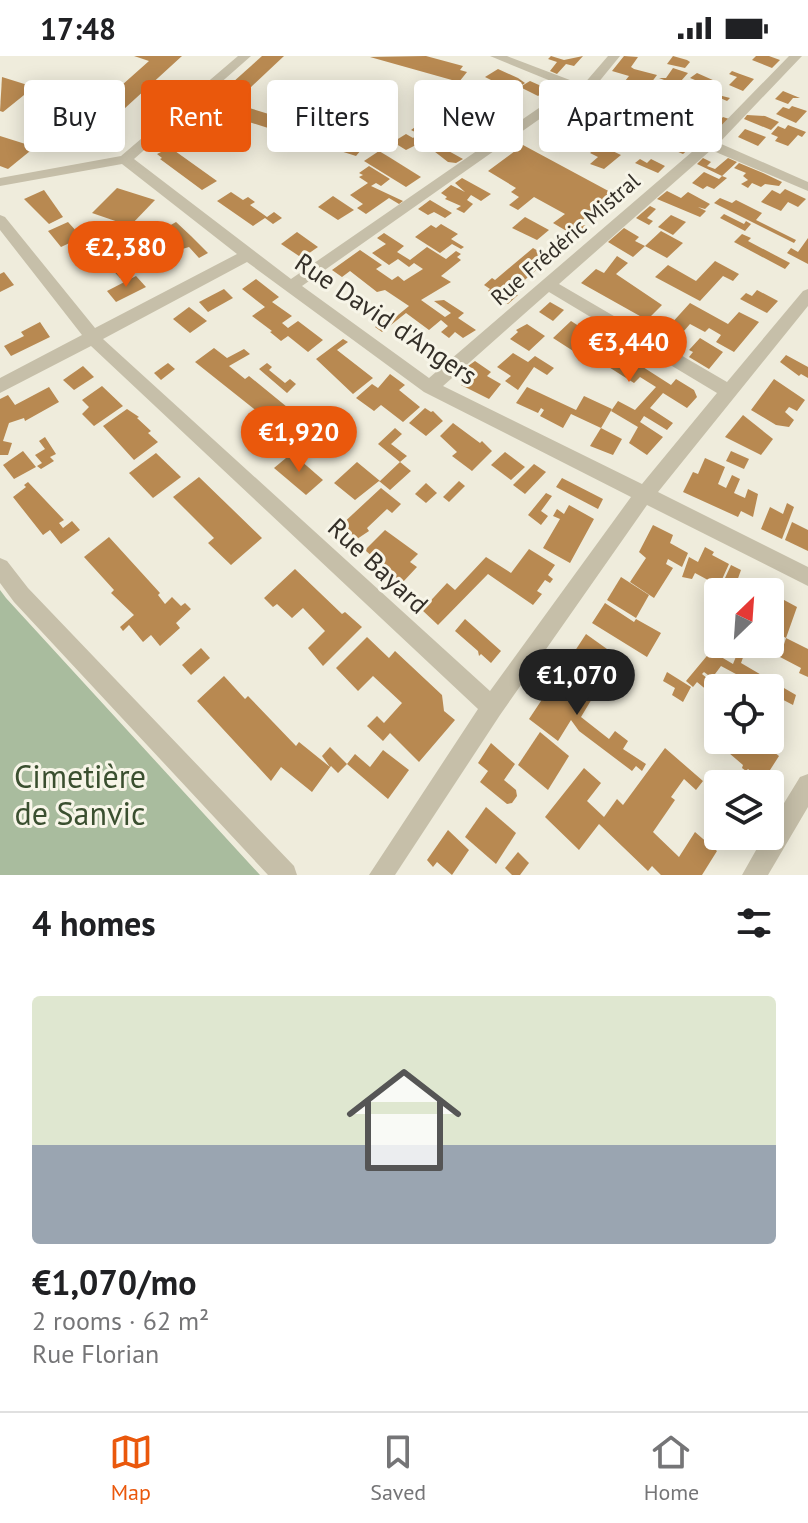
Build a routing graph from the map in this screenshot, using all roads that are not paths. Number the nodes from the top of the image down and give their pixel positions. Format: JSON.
{"nodes":[{"id":1,"x":245,"y":56,"type":"edge"},
{"id":2,"x":496,"y":56,"type":"edge"},
{"id":3,"x":614,"y":56,"type":"edge"},
{"id":4,"x":796,"y":56,"type":"edge"},
{"id":5,"x":558,"y":80,"type":"edge"},
{"id":6,"x":590,"y":80,"type":"edge"},
{"id":7,"x":539,"y":118,"type":"edge"},
{"id":8,"x":722,"y":129,"type":"edge"},
{"id":9,"x":722,"y":149,"type":"edge"},
{"id":10,"x":698,"y":152,"type":"edge"},
{"id":11,"x":125,"y":159,"type":"junction"},
{"id":12,"x":0,"y":182,"type":"edge"},
{"id":13,"x":808,"y":187,"type":"edge"},
{"id":14,"x":0,"y":220,"type":"edge"},
{"id":15,"x":248,"y":255,"type":"junction"},
{"id":16,"x":547,"y":284,"type":"junction"},
{"id":17,"x":292,"y":286,"type":"junction"},
{"id":18,"x":808,"y":295,"type":"edge"},
{"id":19,"x":92,"y":337,"type":"junction"},
{"id":20,"x":0,"y":386,"type":"edge"},
{"id":21,"x":430,"y":387,"type":"junction"},
{"id":22,"x":729,"y":392,"type":"junction"},
{"id":23,"x":643,"y":497,"type":"junction"},
{"id":24,"x":0,"y":567,"type":"edge"},
{"id":25,"x":808,"y":577,"type":"edge"},
{"id":26,"x":492,"y":707,"type":"junction"},
{"id":27,"x":808,"y":785,"type":"edge"},
{"id":28,"x":285,"y":875,"type":"edge"},
{"id":29,"x":381,"y":875,"type":"edge"},
{"id":30,"x":754,"y":875,"type":"edge"}],
"edges":[{"from":1,"to":11,"type":"street"},
{"from":2,"to":5,"type":"street"},
{"from":3,"to":6,"type":"street"},
{"from":4,"to":8,"type":"street","name":"Rue Frédéric Mistral"},
{"from":7,"to":17,"type":"street"},
{"from":9,"to":13,"type":"street"},
{"from":10,"to":16,"type":"street","name":"Rue Frédéric Mistral"},
{"from":11,"to":12,"type":"street"},
{"from":11,"to":15,"type":"street","name":"Rue David d'Angers"},
{"from":14,"to":19,"type":"street","name":"Rue Bayard"},
{"from":15,"to":17,"type":"street","name":"Rue David d'Angers"},
{"from":15,"to":19,"type":"street"},
{"from":16,"to":21,"type":"street","name":"Rue Frédéric Mistral"},
{"from":16,"to":22,"type":"street"},
{"from":17,"to":21,"type":"street","name":"Rue David d'Angers"},
{"from":18,"to":22,"type":"street"},
{"from":19,"to":20,"type":"street"},
{"from":19,"to":26,"type":"street","name":"Rue Bayard"},
{"from":21,"to":23,"type":"street","name":"Rue David d'Angers"},
{"from":22,"to":23,"type":"street"},
{"from":23,"to":25,"type":"street","name":"Rue David d'Angers"},
{"from":23,"to":26,"type":"street"},
{"from":24,"to":28,"type":"street"},
{"from":26,"to":29,"type":"street"},
{"from":27,"to":30,"type":"street"}]}
